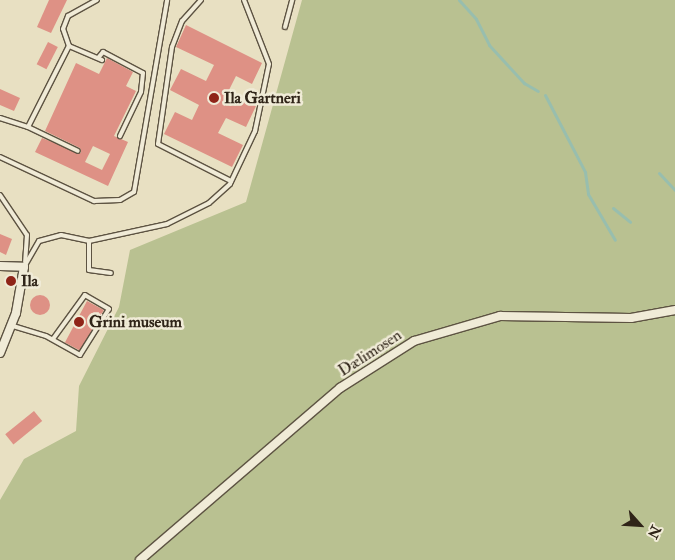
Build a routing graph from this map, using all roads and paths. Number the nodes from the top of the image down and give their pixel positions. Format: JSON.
{"nodes":[{"id":1,"x":97,"y":0,"type":"edge"},
{"id":2,"x":167,"y":0,"type":"edge"},
{"id":3,"x":201,"y":0,"type":"edge"},
{"id":4,"x":244,"y":0,"type":"edge"},
{"id":5,"x":292,"y":0,"type":"edge"},
{"id":6,"x":284,"y":27,"type":"dead end"},
{"id":7,"x":69,"y":46,"type":"junction"},
{"id":8,"x":0,"y":118,"type":"edge"},
{"id":9,"x":28,"y":127,"type":"junction"},
{"id":10,"x":120,"y":136,"type":"dead end"},
{"id":11,"x":78,"y":151,"type":"dead end"},
{"id":12,"x":0,"y":157,"type":"edge"},
{"id":13,"x":231,"y":181,"type":"junction"},
{"id":14,"x":0,"y":195,"type":"edge"},
{"id":15,"x":89,"y":241,"type":"junction"},
{"id":16,"x":0,"y":266,"type":"edge"},
{"id":17,"x":24,"y":267,"type":"junction"},
{"id":18,"x":111,"y":273,"type":"dead end"},
{"id":19,"x":675,"y":310,"type":"edge"},
{"id":20,"x":13,"y":326,"type":"junction"},
{"id":21,"x":53,"y":339,"type":"junction"},
{"id":22,"x":0,"y":353,"type":"edge"},
{"id":23,"x":140,"y":560,"type":"edge"}],
"edges":[{"from":1,"to":7,"type":"lane"},
{"from":2,"to":12,"type":"lane"},
{"from":3,"to":13,"type":"lane"},
{"from":4,"to":13,"type":"lane"},
{"from":5,"to":6,"type":"lane"},
{"from":7,"to":9,"type":"lane"},
{"from":7,"to":10,"type":"lane"},
{"from":8,"to":9,"type":"lane"},
{"from":9,"to":11,"type":"lane"},
{"from":13,"to":15,"type":"lane"},
{"from":14,"to":17,"type":"lane"},
{"from":15,"to":17,"type":"lane"},
{"from":15,"to":18,"type":"lane"},
{"from":16,"to":17,"type":"street"},
{"from":17,"to":20,"type":"street"},
{"from":19,"to":23,"type":"street","name":"Dælimosen"},
{"from":20,"to":21,"type":"lane"},
{"from":20,"to":22,"type":"street"},
{"from":21,"to":21,"type":"lane"}]}
